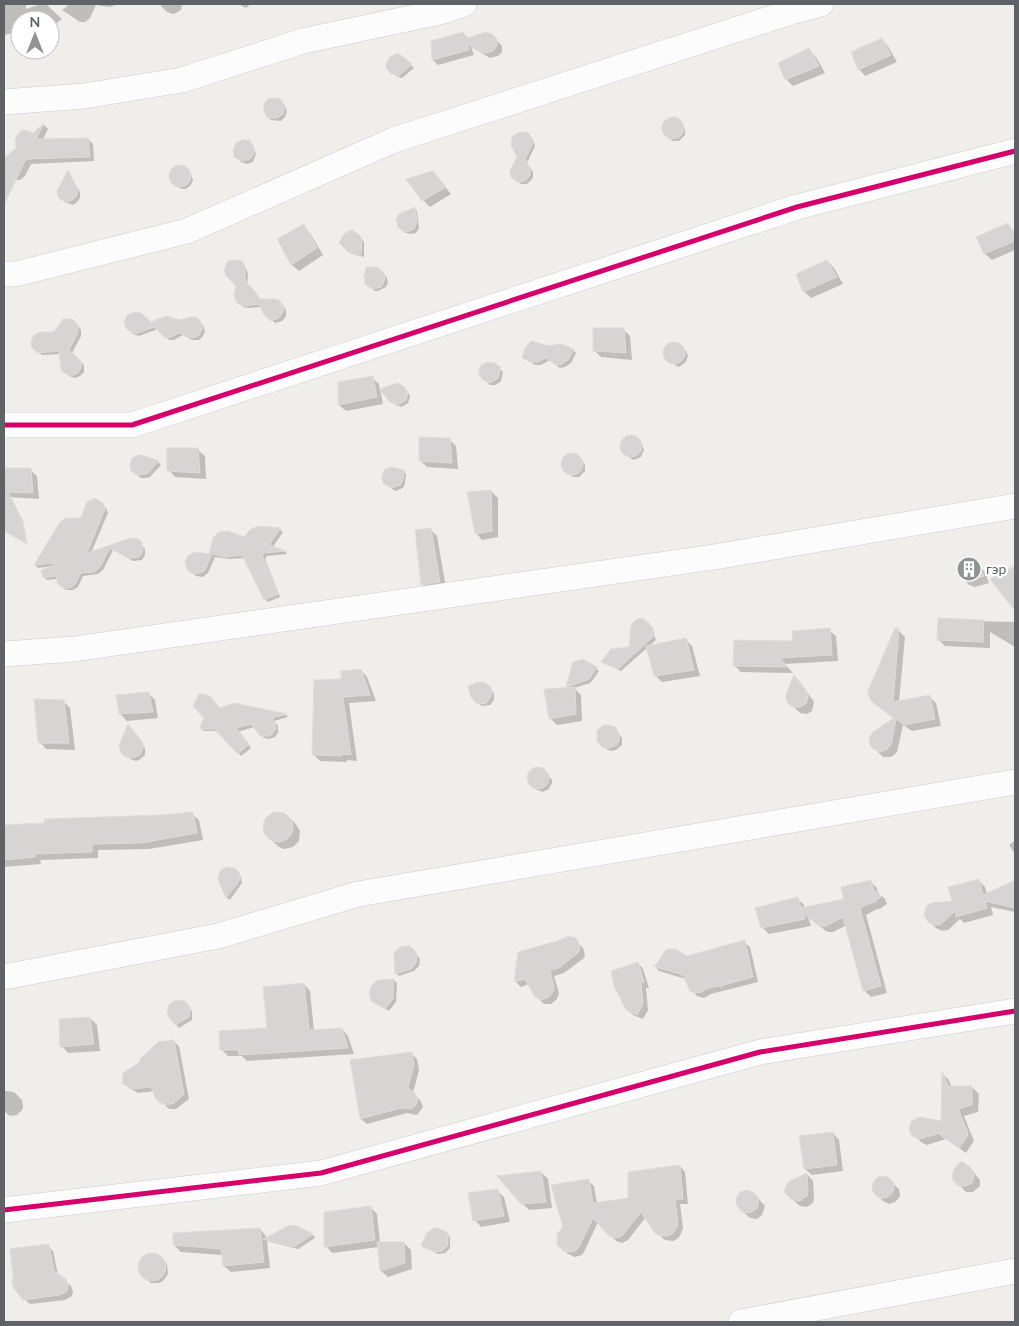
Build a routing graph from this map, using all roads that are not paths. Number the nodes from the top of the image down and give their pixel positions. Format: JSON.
{"nodes":[{"id":1,"x":464,"y":4,"type":"edge"},
{"id":2,"x":822,"y":4,"type":"edge"},
{"id":3,"x":4,"y":102,"type":"edge"},
{"id":4,"x":1015,"y":151,"type":"edge"},
{"id":5,"x":4,"y":274,"type":"edge"},
{"id":6,"x":4,"y":426,"type":"edge"},
{"id":7,"x":1015,"y":506,"type":"edge"},
{"id":8,"x":4,"y":654,"type":"edge"},
{"id":9,"x":1015,"y":782,"type":"edge"},
{"id":10,"x":4,"y":977,"type":"edge"},
{"id":11,"x":1015,"y":1011,"type":"edge"},
{"id":12,"x":4,"y":1210,"type":"edge"},
{"id":13,"x":1015,"y":1271,"type":"edge"},
{"id":14,"x":741,"y":1322,"type":"edge"}],
"edges":[{"from":1,"to":3,"type":"street"},
{"from":2,"to":5,"type":"street"},
{"from":4,"to":6,"type":"street"},
{"from":7,"to":8,"type":"street"},
{"from":9,"to":10,"type":"street"},
{"from":11,"to":12,"type":"street"},
{"from":13,"to":14,"type":"street"}]}
